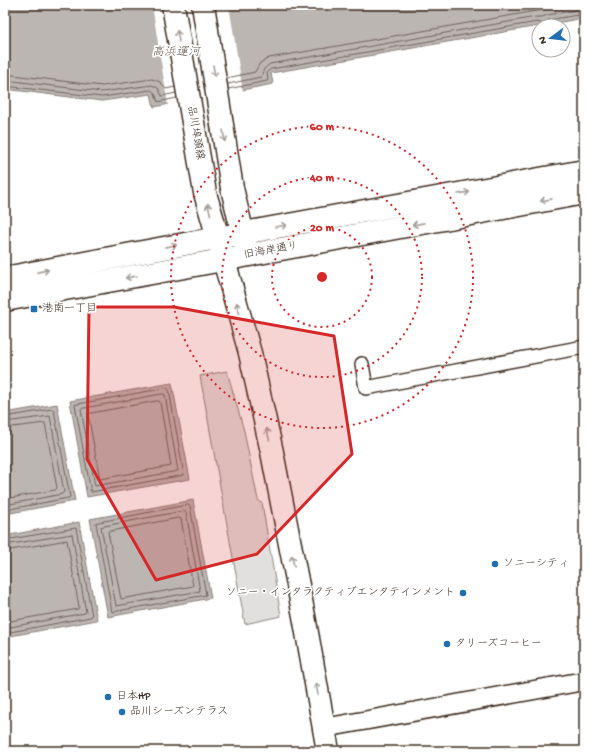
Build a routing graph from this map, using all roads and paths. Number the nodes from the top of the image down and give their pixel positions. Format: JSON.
{"nodes":[{"id":1,"x":173,"y":5,"type":"edge"},
{"id":2,"x":203,"y":5,"type":"edge"},
{"id":3,"x":584,"y":171,"type":"edge"},
{"id":4,"x":584,"y":193,"type":"edge"},
{"id":5,"x":242,"y":233,"type":"junction"},
{"id":6,"x":217,"y":238,"type":"junction"},
{"id":7,"x":248,"y":255,"type":"junction"},
{"id":8,"x":224,"y":260,"type":"junction"},
{"id":9,"x":5,"y":278,"type":"edge"},
{"id":10,"x":5,"y":300,"type":"edge"},
{"id":11,"x":584,"y":347,"type":"edge"},
{"id":12,"x":362,"y":364,"type":"dead end"},
{"id":13,"x":584,"y":681,"type":"edge"},
{"id":14,"x":324,"y":728,"type":"junction"},
{"id":15,"x":328,"y":751,"type":"edge"}],
"edges":[{"from":6,"to":1,"type":"main road","name":"品川埠頭線","one_way":true},
{"from":2,"to":5,"type":"main road","one_way":true},
{"from":5,"to":3,"type":"main road","name":"旧海岸通り","one_way":true},
{"from":4,"to":7,"type":"main road","name":"旧海岸通り","one_way":true},
{"from":5,"to":6,"type":"main road","name":"旧海岸通り"},
{"from":5,"to":7,"type":"main road"},
{"from":6,"to":8,"type":"main road","name":"品川埠頭線"},
{"from":9,"to":6,"type":"main road","name":"旧海岸通り","one_way":true},
{"from":7,"to":8,"type":"main road","name":"旧海岸通り"},
{"from":8,"to":10,"type":"main road","name":"旧海岸通り","one_way":true},
{"from":14,"to":8,"type":"main road","name":"品川埠頭線","one_way":true},
{"from":11,"to":12,"type":"street"},
{"from":13,"to":14,"type":"street"},
{"from":14,"to":15,"type":"main road","name":"品川埠頭線"}]}
